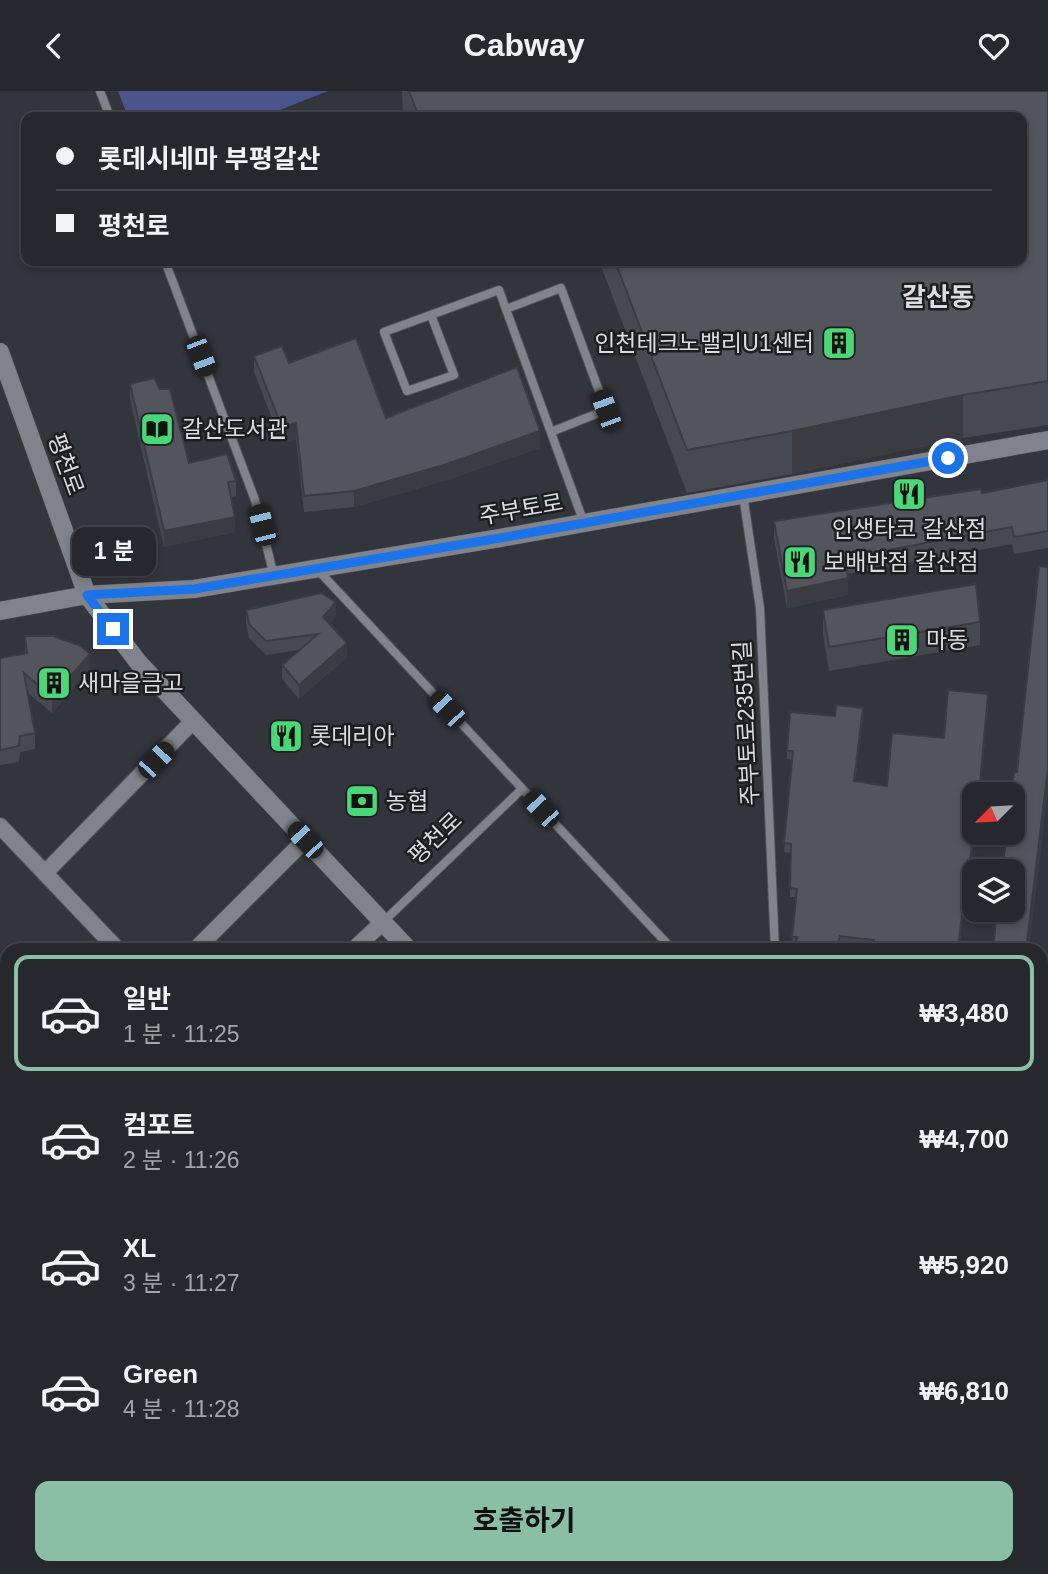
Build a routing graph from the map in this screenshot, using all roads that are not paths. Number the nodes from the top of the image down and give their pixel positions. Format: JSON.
{"nodes":[{"id":1,"x":100,"y":91,"type":"edge"},
{"id":2,"x":108,"y":112,"type":"edge"},
{"id":3,"x":167,"y":266,"type":"edge"},
{"id":4,"x":506,"y":309,"type":"junction"},
{"id":5,"x":431,"y":316,"type":"junction"},
{"id":6,"x":0,"y":352,"type":"edge"},
{"id":7,"x":551,"y":432,"type":"junction"},
{"id":8,"x":1048,"y":440,"type":"edge"},
{"id":9,"x":743,"y":495,"type":"junction"},
{"id":10,"x":584,"y":523,"type":"junction"},
{"id":11,"x":316,"y":569,"type":"junction"},
{"id":12,"x":275,"y":576,"type":"junction"},
{"id":13,"x":87,"y":595,"type":"junction"},
{"id":14,"x":0,"y":611,"type":"edge"},
{"id":15,"x":193,"y":721,"type":"junction"},
{"id":16,"x":522,"y":789,"type":"junction"},
{"id":17,"x":0,"y":826,"type":"edge"},
{"id":18,"x":305,"y":840,"type":"junction"},
{"id":19,"x":45,"y":873,"type":"junction"},
{"id":20,"x":383,"y":922,"type":"junction"},
{"id":21,"x":111,"y":943,"type":"edge"},
{"id":22,"x":202,"y":943,"type":"edge"},
{"id":23,"x":360,"y":943,"type":"edge"},
{"id":24,"x":402,"y":943,"type":"edge"},
{"id":25,"x":666,"y":943,"type":"edge"},
{"id":26,"x":775,"y":943,"type":"edge"}],
"edges":[{"from":1,"to":2,"type":"lane"},
{"from":3,"to":12,"type":"lane"},
{"from":4,"to":5,"type":"lane"},
{"from":4,"to":7,"type":"lane"},
{"from":4,"to":7,"type":"lane"},
{"from":5,"to":5,"type":"lane"},
{"from":6,"to":13,"type":"main road","name":"평천로"},
{"from":7,"to":10,"type":"lane"},
{"from":8,"to":9,"type":"main road","name":"주부토로"},
{"from":9,"to":10,"type":"main road","name":"주부토로"},
{"from":9,"to":26,"type":"lane","name":"주부토로235번길"},
{"from":10,"to":11,"type":"main road","name":"주부토로"},
{"from":11,"to":12,"type":"main road","name":"주부토로"},
{"from":11,"to":16,"type":"lane"},
{"from":12,"to":13,"type":"main road","name":"주부토로"},
{"from":13,"to":14,"type":"main road","name":"주부토로"},
{"from":13,"to":15,"type":"main road","name":"평천로"},
{"from":15,"to":18,"type":"main road","name":"평천로"},
{"from":15,"to":19,"type":"street"},
{"from":16,"to":20,"type":"lane","name":"평천로"},
{"from":16,"to":25,"type":"lane"},
{"from":17,"to":19,"type":"street"},
{"from":18,"to":20,"type":"main road","name":"평천로"},
{"from":18,"to":22,"type":"street"},
{"from":19,"to":21,"type":"street"},
{"from":20,"to":23,"type":"street"},
{"from":20,"to":24,"type":"main road","name":"평천로"}]}
